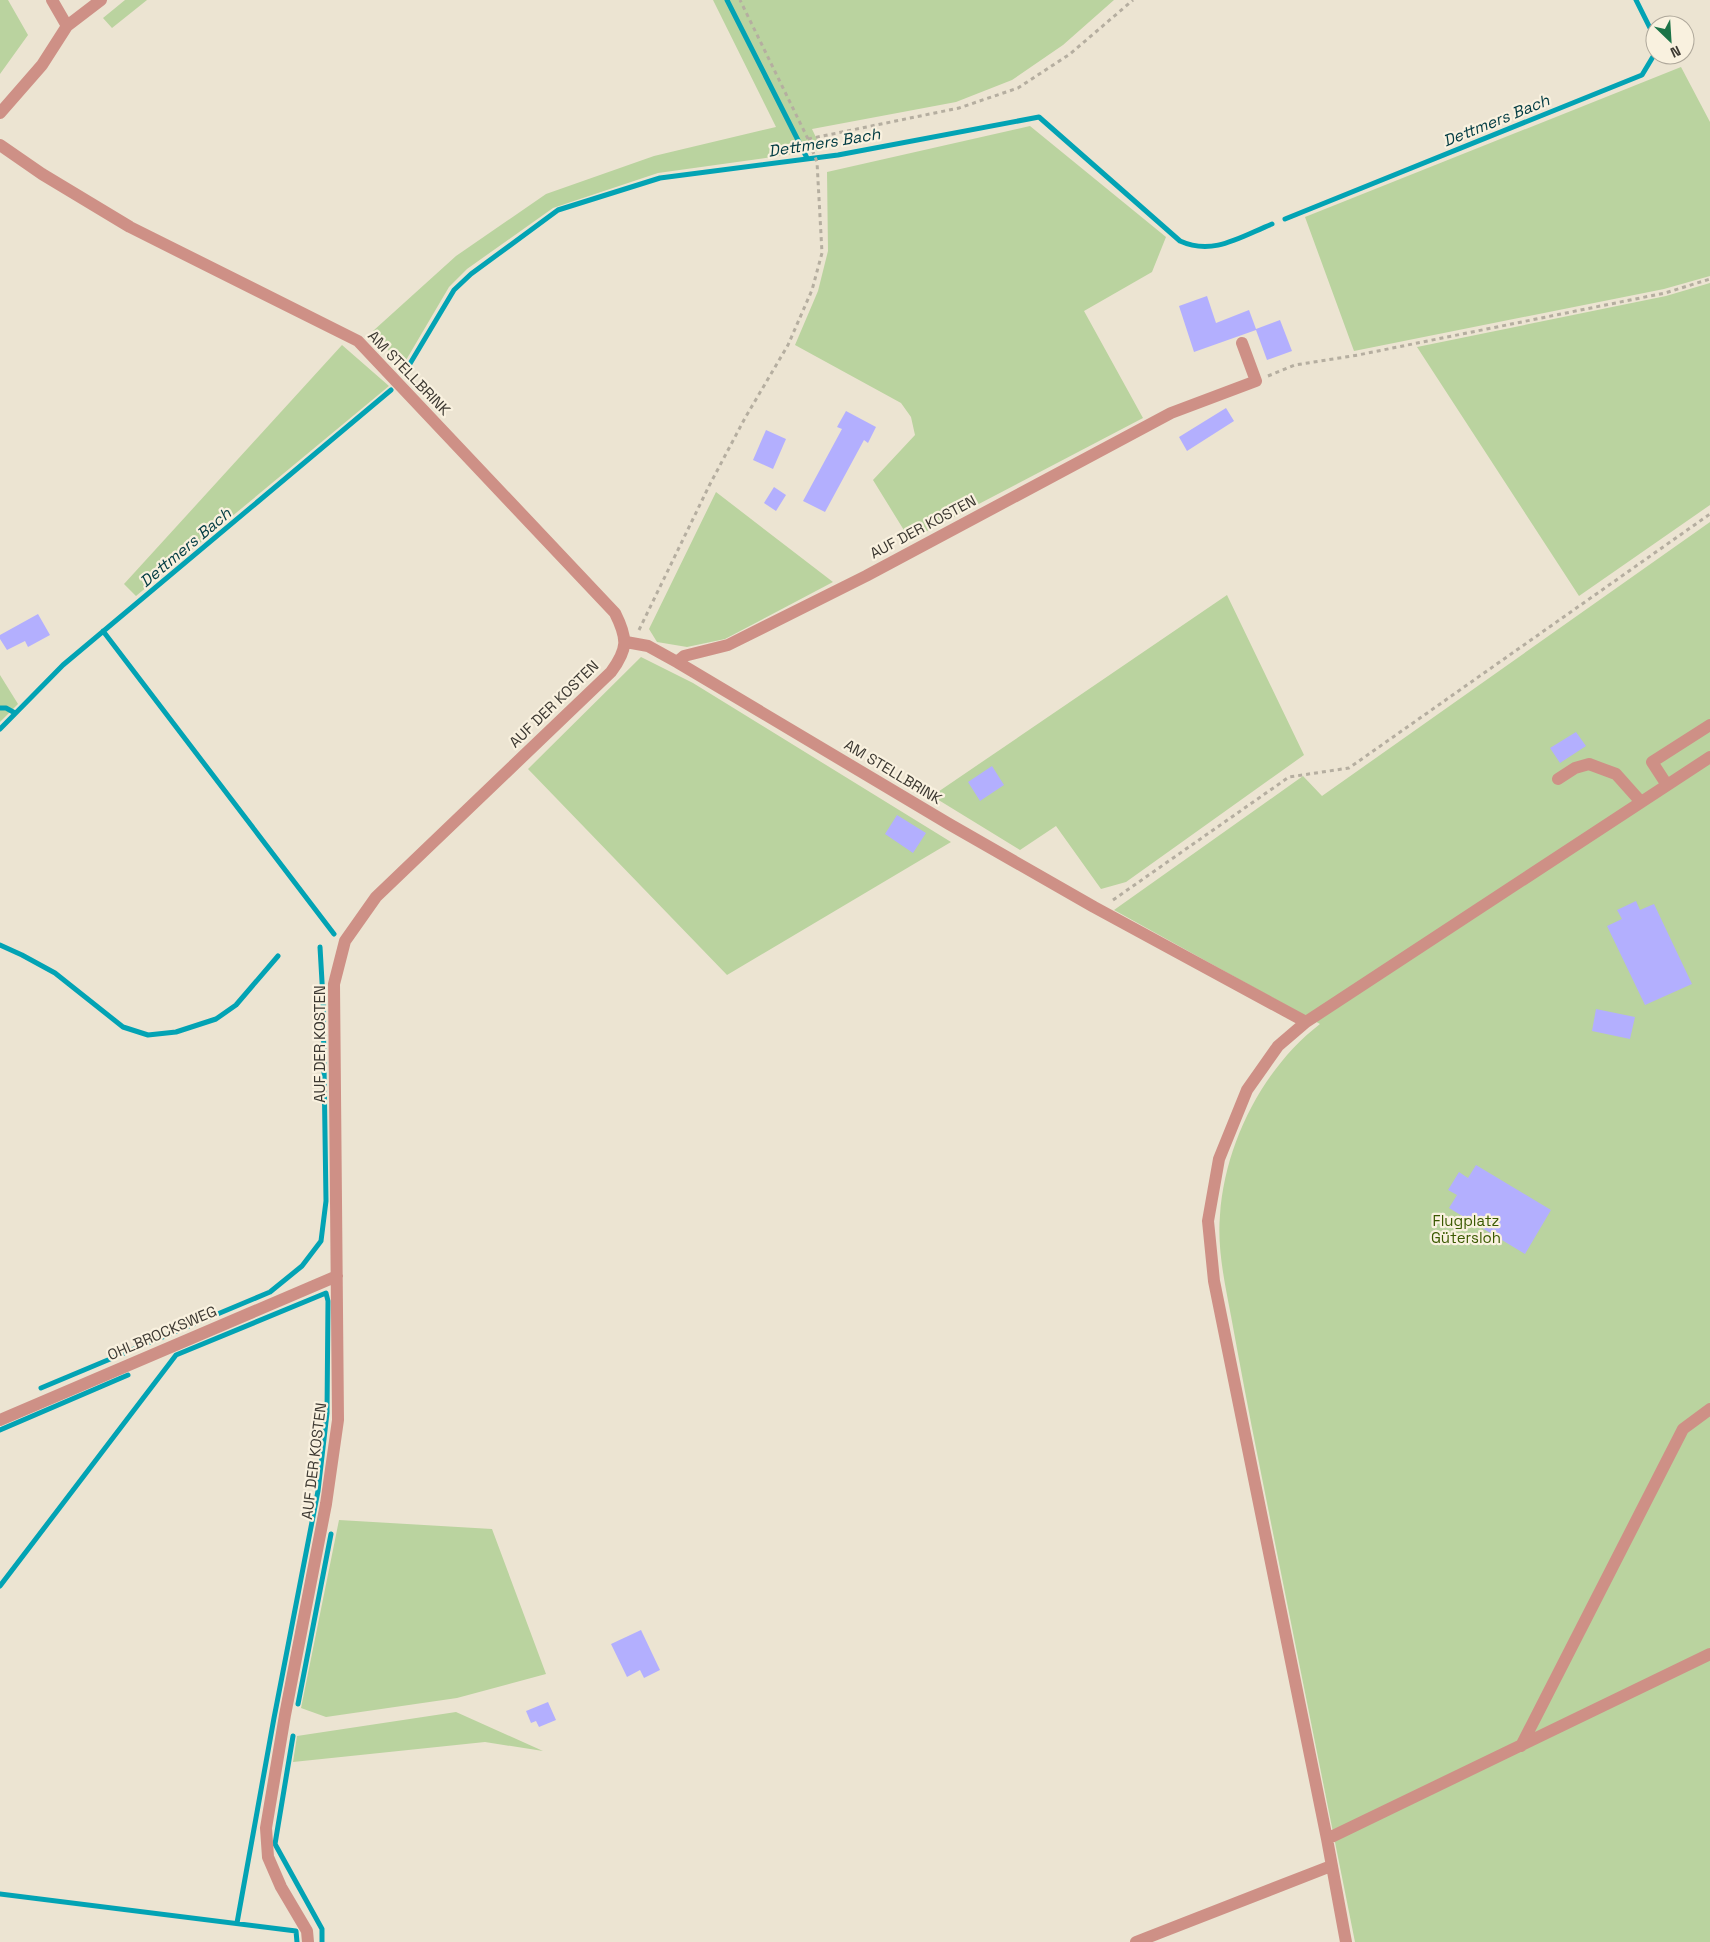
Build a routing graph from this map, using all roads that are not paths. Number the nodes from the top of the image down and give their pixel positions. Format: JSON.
{"nodes":[{"id":1,"x":52,"y":0,"type":"edge"},
{"id":2,"x":101,"y":0,"type":"edge"},
{"id":3,"x":67,"y":26,"type":"junction"},
{"id":4,"x":0,"y":113,"type":"edge"},
{"id":5,"x":0,"y":145,"type":"edge"},
{"id":6,"x":1242,"y":342,"type":"dead end"},
{"id":7,"x":626,"y":642,"type":"junction"},
{"id":8,"x":677,"y":662,"type":"junction"},
{"id":9,"x":1710,"y":725,"type":"edge"},
{"id":10,"x":1710,"y":757,"type":"edge"},
{"id":11,"x":1558,"y":779,"type":"dead end"},
{"id":12,"x":1667,"y":785,"type":"junction"},
{"id":13,"x":1641,"y":802,"type":"junction"},
{"id":14,"x":1306,"y":1022,"type":"junction"},
{"id":15,"x":337,"y":1276,"type":"junction"},
{"id":16,"x":1710,"y":1409,"type":"edge"},
{"id":17,"x":0,"y":1420,"type":"edge"},
{"id":18,"x":1710,"y":1654,"type":"edge"},
{"id":19,"x":1521,"y":1746,"type":"junction"},
{"id":20,"x":1327,"y":1839,"type":"junction"},
{"id":21,"x":1331,"y":1866,"type":"junction"},
{"id":22,"x":308,"y":1942,"type":"edge"},
{"id":23,"x":1136,"y":1942,"type":"edge"},
{"id":24,"x":1346,"y":1942,"type":"edge"}],
"edges":[{"from":1,"to":3,"type":"street"},
{"from":2,"to":3,"type":"street"},
{"from":3,"to":4,"type":"street"},
{"from":5,"to":7,"type":"street","name":"AM STELLBRINK"},
{"from":6,"to":8,"type":"street","name":"AUF DER KOSTEN"},
{"from":7,"to":8,"type":"street"},
{"from":7,"to":15,"type":"street","name":"AUF DER KOSTEN"},
{"from":8,"to":14,"type":"street","name":"AM STELLBRINK"},
{"from":9,"to":12,"type":"street"},
{"from":10,"to":12,"type":"street"},
{"from":11,"to":13,"type":"street"},
{"from":12,"to":13,"type":"street"},
{"from":13,"to":14,"type":"street"},
{"from":14,"to":20,"type":"street"},
{"from":15,"to":17,"type":"street","name":"OHLBROCKSWEG"},
{"from":15,"to":22,"type":"street","name":"AUF DER KOSTEN"},
{"from":16,"to":19,"type":"street"},
{"from":18,"to":19,"type":"street"},
{"from":19,"to":20,"type":"street"},
{"from":20,"to":21,"type":"street"},
{"from":21,"to":23,"type":"street"},
{"from":21,"to":24,"type":"street"}]}
